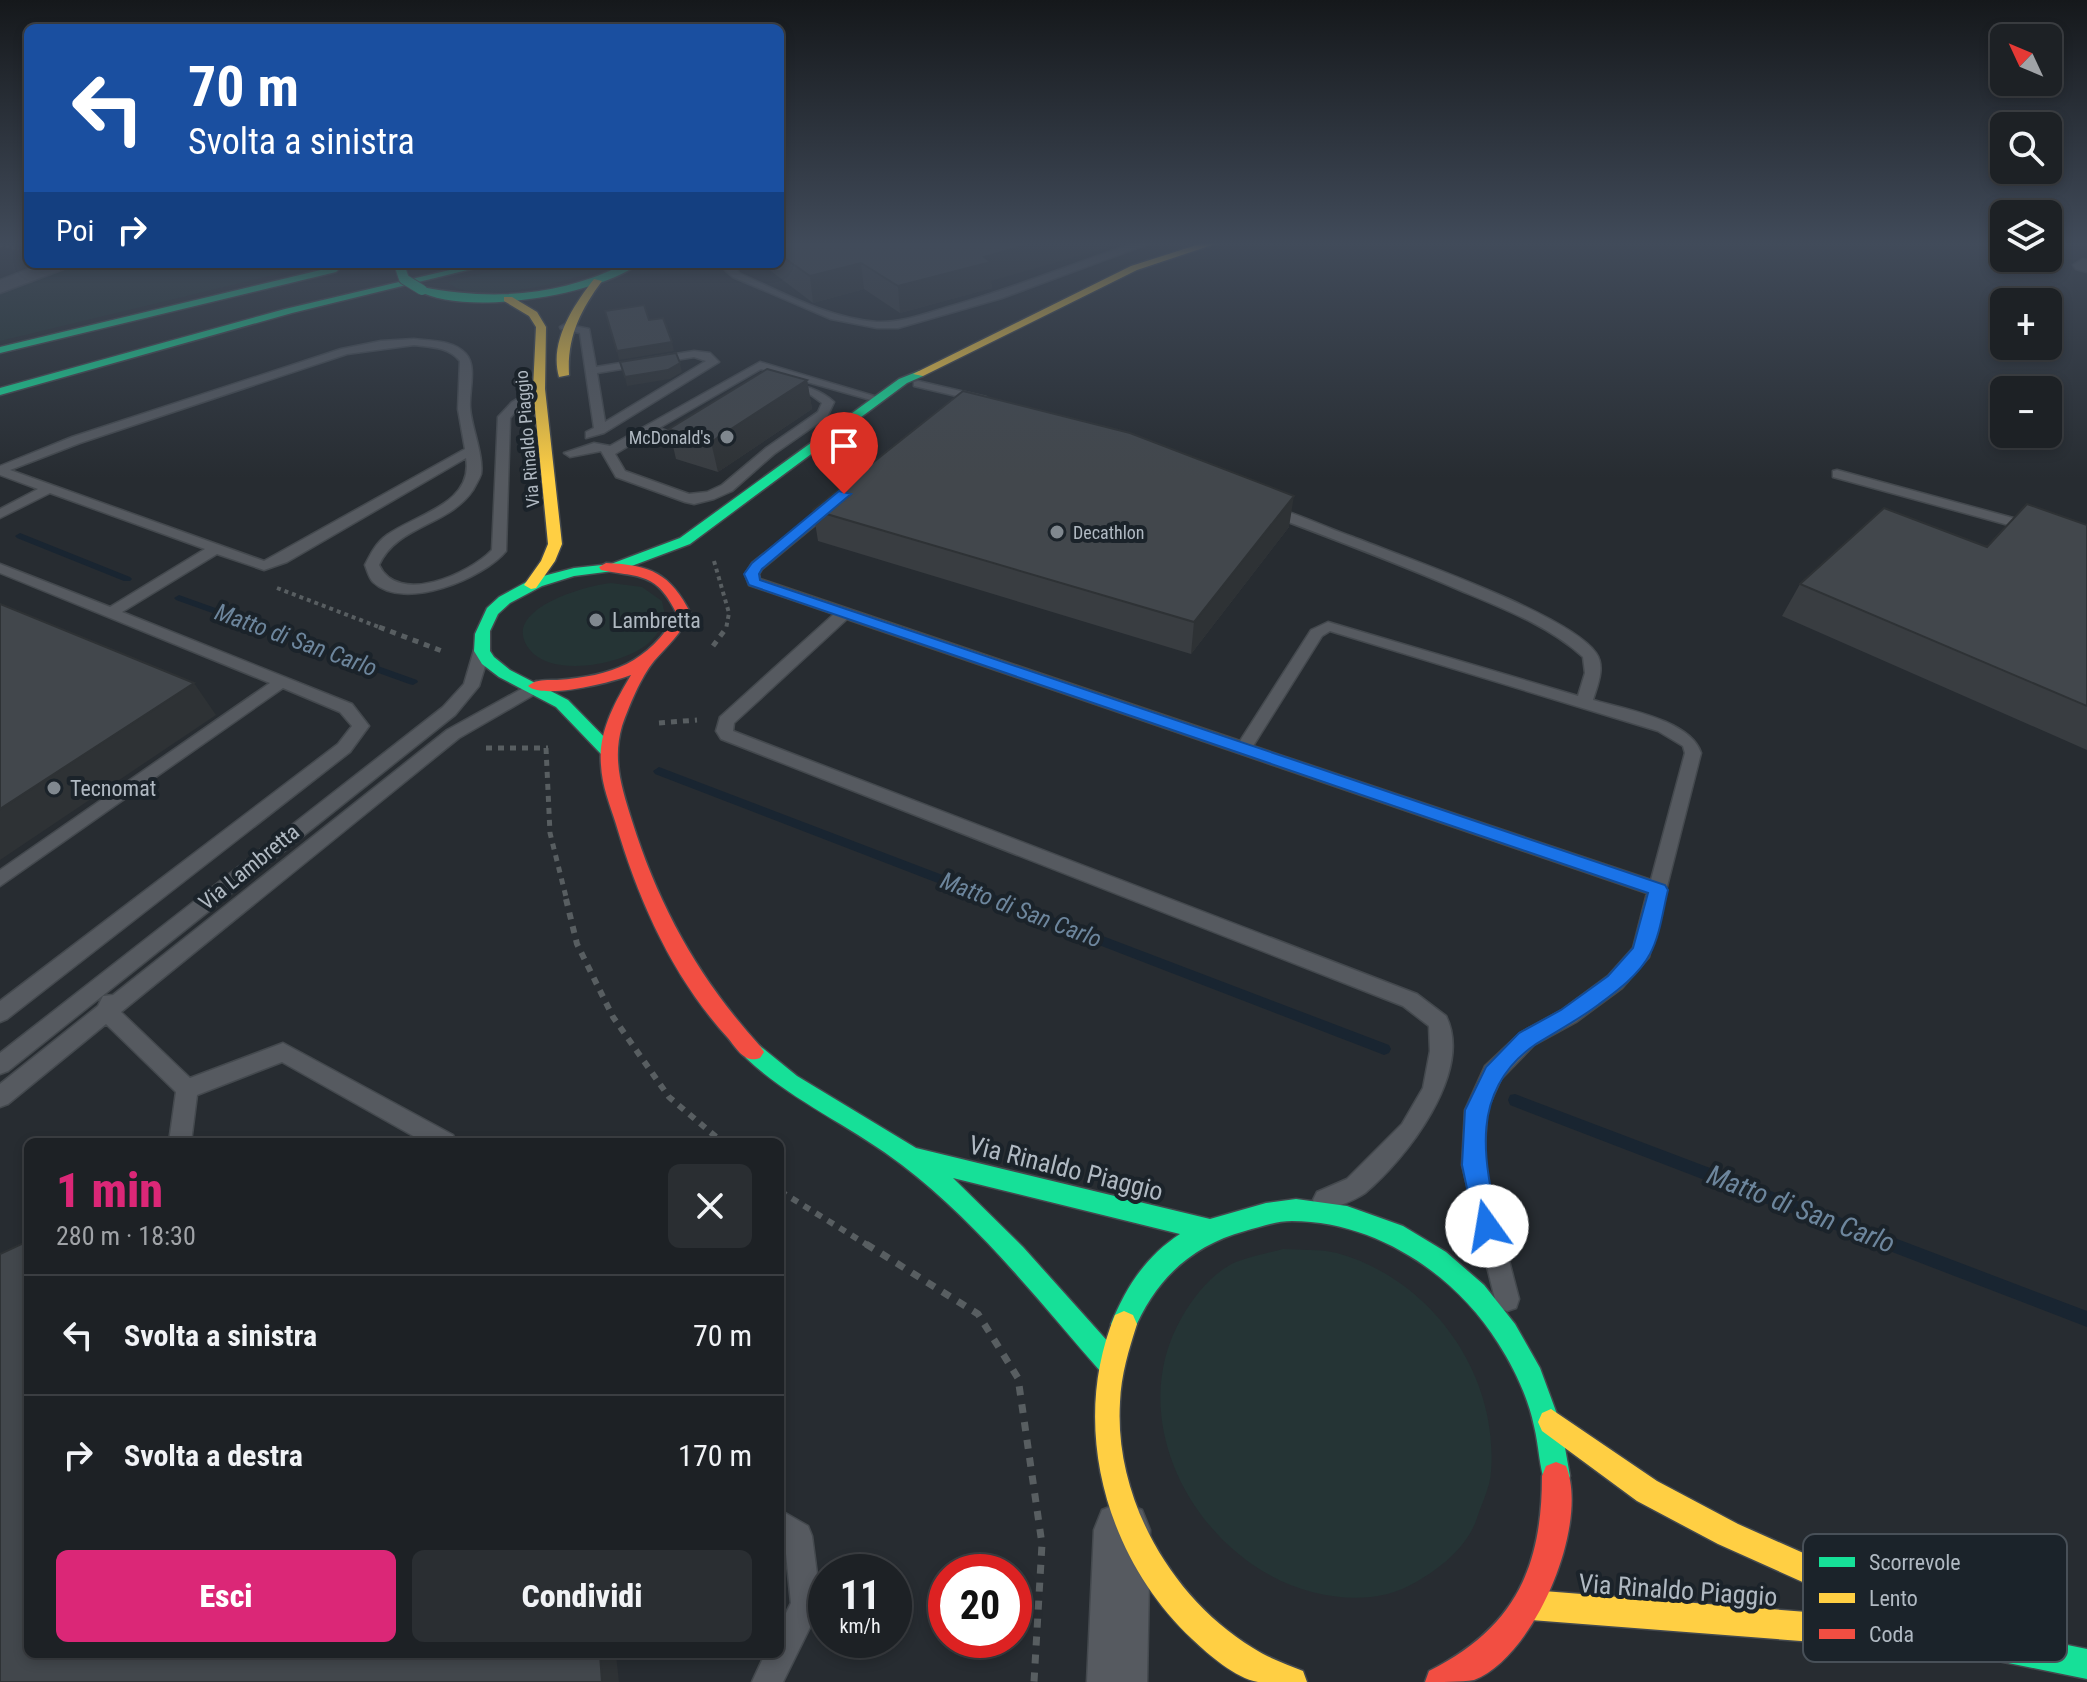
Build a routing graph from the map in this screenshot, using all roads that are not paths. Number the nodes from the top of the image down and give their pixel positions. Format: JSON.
{"nodes":[{"id":1,"x":121,"y":320,"type":"edge"},
{"id":2,"x":199,"y":320,"type":"edge"},
{"id":3,"x":255,"y":320,"type":"edge"},
{"id":4,"x":326,"y":320,"type":"edge"},
{"id":5,"x":537,"y":320,"type":"edge"},
{"id":6,"x":568,"y":320,"type":"edge"},
{"id":7,"x":860,"y":320,"type":"edge"},
{"id":8,"x":913,"y":320,"type":"edge"},
{"id":9,"x":1027,"y":320,"type":"edge"},
{"id":10,"x":565,"y":327,"type":"junction"},
{"id":11,"x":0,"y":350,"type":"edge"},
{"id":12,"x":0,"y":367,"type":"edge"},
{"id":13,"x":938,"y":367,"type":"junction"},
{"id":14,"x":590,"y":371,"type":"junction"},
{"id":15,"x":99,"y":384,"type":"dead end"},
{"id":16,"x":918,"y":384,"type":"junction"},
{"id":17,"x":772,"y":385,"type":"edge"},
{"id":18,"x":539,"y":389,"type":"junction"},
{"id":19,"x":564,"y":389,"type":"dead end"},
{"id":20,"x":0,"y":392,"type":"edge"},
{"id":21,"x":878,"y":399,"type":"junction"},
{"id":22,"x":991,"y":402,"type":"edge"},
{"id":23,"x":700,"y":424,"type":"edge"},
{"id":24,"x":600,"y":430,"type":"junction"},
{"id":25,"x":646,"y":431,"type":"junction"},
{"id":26,"x":844,"y":437,"type":"junction"},
{"id":27,"x":470,"y":451,"type":"junction"},
{"id":28,"x":609,"y":452,"type":"junction"},
{"id":29,"x":0,"y":471,"type":"edge"},
{"id":30,"x":1837,"y":474,"type":"dead end"},
{"id":31,"x":46,"y":490,"type":"junction"},
{"id":32,"x":685,"y":498,"type":"junction"},
{"id":33,"x":1246,"y":501,"type":"edge"},
{"id":34,"x":729,"y":510,"type":"junction"},
{"id":35,"x":0,"y":514,"type":"edge"},
{"id":36,"x":2043,"y":531,"type":"edge"},
{"id":37,"x":213,"y":550,"type":"junction"},
{"id":38,"x":592,"y":550,"type":"dead end"},
{"id":39,"x":696,"y":556,"type":"dead end"},
{"id":40,"x":612,"y":567,"type":"junction"},
{"id":41,"x":0,"y":568,"type":"edge"},
{"id":42,"x":531,"y":585,"type":"junction"},
{"id":43,"x":111,"y":613,"type":"junction"},
{"id":44,"x":843,"y":614,"type":"junction"},
{"id":45,"x":482,"y":650,"type":"junction"},
{"id":46,"x":646,"y":663,"type":"junction"},
{"id":47,"x":282,"y":682,"type":"junction"},
{"id":48,"x":536,"y":686,"type":"junction"},
{"id":49,"x":1584,"y":703,"type":"junction"},
{"id":50,"x":1243,"y":749,"type":"junction"},
{"id":51,"x":608,"y":751,"type":"junction"},
{"id":52,"x":0,"y":879,"type":"edge"},
{"id":53,"x":1659,"y":890,"type":"junction"},
{"id":54,"x":155,"y":943,"type":"junction"},
{"id":55,"x":107,"y":1011,"type":"junction"},
{"id":56,"x":0,"y":1013,"type":"edge"},
{"id":57,"x":0,"y":1065,"type":"edge"},
{"id":58,"x":187,"y":1089,"type":"junction"},
{"id":59,"x":0,"y":1097,"type":"edge"},
{"id":60,"x":181,"y":1138,"type":"edge"},
{"id":61,"x":438,"y":1138,"type":"edge"},
{"id":62,"x":912,"y":1157,"type":"junction"},
{"id":63,"x":1301,"y":1210,"type":"junction"},
{"id":64,"x":1208,"y":1230,"type":"junction"},
{"id":65,"x":1525,"y":1359,"type":"junction"},
{"id":66,"x":1110,"y":1363,"type":"junction"},
{"id":67,"x":1551,"y":1422,"type":"junction"},
{"id":68,"x":1122,"y":1508,"type":"junction"},
{"id":69,"x":784,"y":1527,"type":"edge"},
{"id":70,"x":1803,"y":1567,"type":"edge"},
{"id":71,"x":1531,"y":1605,"type":"junction"},
{"id":72,"x":1803,"y":1626,"type":"edge"},
{"id":73,"x":784,"y":1648,"type":"edge"},
{"id":74,"x":779,"y":1658,"type":"edge"},
{"id":75,"x":2067,"y":1660,"type":"edge"},
{"id":76,"x":2087,"y":1664,"type":"edge"},
{"id":77,"x":767,"y":1682,"type":"edge"},
{"id":78,"x":1117,"y":1682,"type":"edge"},
{"id":79,"x":1292,"y":1682,"type":"edge"},
{"id":80,"x":1440,"y":1682,"type":"edge"}],
"edges":[{"from":1,"to":11,"type":"main road"},
{"from":2,"to":12,"type":"main road"},
{"from":3,"to":20,"type":"main road"},
{"from":4,"to":15,"type":"main road"},
{"from":5,"to":18,"type":"main road","name":"Via Rinaldo Piaggio"},
{"from":6,"to":10,"type":"main road","name":"Via Rinaldo Piaggio"},
{"from":7,"to":8,"type":"lane"},
{"from":9,"to":13,"type":"main road"},
{"from":10,"to":14,"type":"lane"},
{"from":10,"to":19,"type":"main road","name":"Via Rinaldo Piaggio"},
{"from":13,"to":16,"type":"main road"},
{"from":13,"to":21,"type":"main road"},
{"from":14,"to":24,"type":"lane"},
{"from":14,"to":24,"type":"lane"},
{"from":16,"to":22,"type":"lane"},
{"from":16,"to":26,"type":"main road"},
{"from":17,"to":32,"type":"lane"},
{"from":18,"to":27,"type":"lane"},
{"from":18,"to":42,"type":"main road","name":"Via Rinaldo Piaggio"},
{"from":21,"to":25,"type":"lane"},
{"from":21,"to":34,"type":"main road"},
{"from":23,"to":25,"type":"lane"},
{"from":24,"to":25,"type":"lane"},
{"from":24,"to":28,"type":"lane"},
{"from":25,"to":28,"type":"lane"},
{"from":26,"to":39,"type":"main road"},
{"from":26,"to":44,"type":"lane"},
{"from":27,"to":29,"type":"lane"},
{"from":27,"to":37,"type":"lane"},
{"from":28,"to":32,"type":"lane"},
{"from":29,"to":31,"type":"lane"},
{"from":30,"to":36,"type":"lane"},
{"from":31,"to":35,"type":"lane"},
{"from":31,"to":37,"type":"lane"},
{"from":32,"to":34,"type":"lane"},
{"from":33,"to":49,"type":"lane"},
{"from":34,"to":40,"type":"main road"},
{"from":37,"to":43,"type":"lane"},
{"from":38,"to":40,"type":"main road"},
{"from":40,"to":42,"type":"main road","name":"Via Rinaldo Piaggio"},
{"from":40,"to":46,"type":"main road","name":"Via Rinaldo Piaggio"},
{"from":41,"to":43,"type":"lane"},
{"from":42,"to":45,"type":"main road","name":"Via Rinaldo Piaggio"},
{"from":43,"to":47,"type":"lane"},
{"from":44,"to":50,"type":"lane"},
{"from":44,"to":63,"type":"lane"},
{"from":45,"to":48,"type":"main road","name":"Via Rinaldo Piaggio"},
{"from":45,"to":54,"type":"lane","name":"Via Lambretta"},
{"from":46,"to":48,"type":"main road","name":"Via Rinaldo Piaggio"},
{"from":46,"to":51,"type":"main road","name":"Via Rinaldo Piaggio"},
{"from":47,"to":52,"type":"lane"},
{"from":47,"to":56,"type":"lane"},
{"from":48,"to":51,"type":"main road","name":"Via Rinaldo Piaggio"},
{"from":48,"to":55,"type":"lane","name":"Via Lambretta"},
{"from":49,"to":50,"type":"lane"},
{"from":49,"to":53,"type":"lane"},
{"from":50,"to":53,"type":"lane"},
{"from":51,"to":62,"type":"main road","name":"Via Rinaldo Piaggio"},
{"from":53,"to":65,"type":"lane"},
{"from":54,"to":55,"type":"lane"},
{"from":54,"to":57,"type":"lane","name":"Via Lambretta"},
{"from":55,"to":58,"type":"lane"},
{"from":55,"to":59,"type":"lane","name":"Via Lambretta"},
{"from":58,"to":60,"type":"lane"},
{"from":58,"to":61,"type":"lane"},
{"from":62,"to":64,"type":"main road","name":"Via Rinaldo Piaggio"},
{"from":62,"to":66,"type":"main road","name":"Via Rinaldo Piaggio"},
{"from":63,"to":64,"type":"main road","name":"Via Rinaldo Piaggio"},
{"from":63,"to":65,"type":"main road","name":"Via Rinaldo Piaggio"},
{"from":64,"to":66,"type":"main road","name":"Via Rinaldo Piaggio"},
{"from":65,"to":67,"type":"main road","name":"Via Rinaldo Piaggio"},
{"from":66,"to":68,"type":"main road","name":"Via Rinaldo Piaggio"},
{"from":67,"to":70,"type":"main road","name":"Via Rinaldo Piaggio"},
{"from":67,"to":71,"type":"main road","name":"Via Rinaldo Piaggio"},
{"from":68,"to":78,"type":"street"},
{"from":68,"to":79,"type":"main road","name":"Via Rinaldo Piaggio"},
{"from":69,"to":73,"type":"lane"},
{"from":71,"to":72,"type":"main road","name":"Via Rinaldo Piaggio"},
{"from":71,"to":80,"type":"main road","name":"Via Rinaldo Piaggio"},
{"from":74,"to":77,"type":"lane"},
{"from":75,"to":76,"type":"main road","name":"Via Rinaldo Piaggio"}]}
